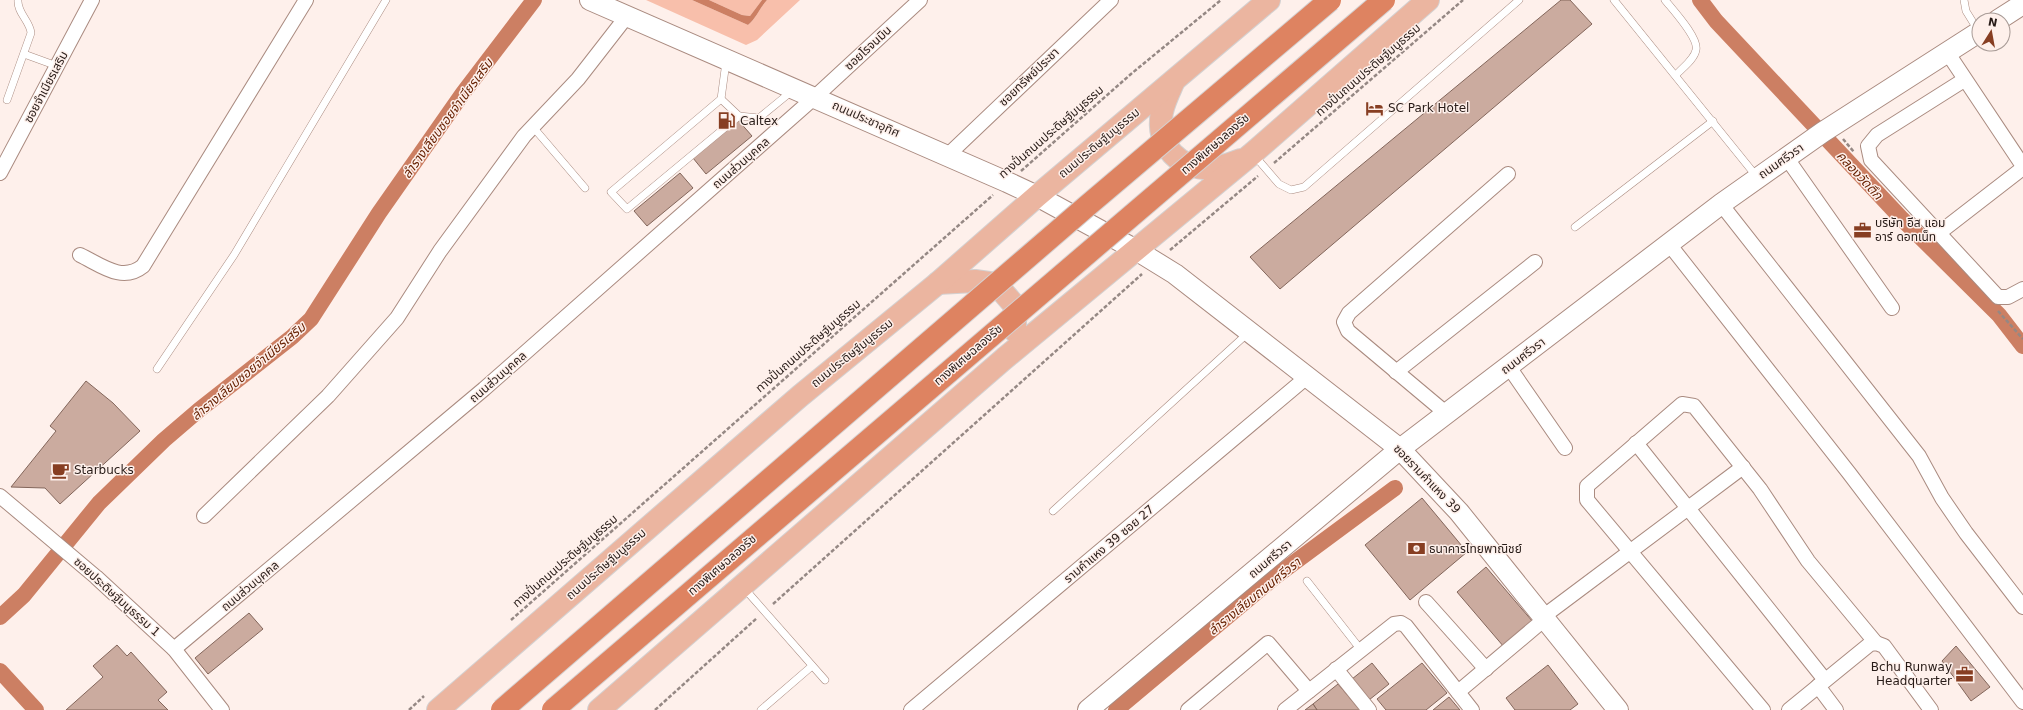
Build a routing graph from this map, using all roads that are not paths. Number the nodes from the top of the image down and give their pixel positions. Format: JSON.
{"nodes":[{"id":1,"x":18,"y":0,"type":"edge"},
{"id":2,"x":92,"y":0,"type":"edge"},
{"id":3,"x":306,"y":0,"type":"edge"},
{"id":4,"x":386,"y":0,"type":"edge"},
{"id":5,"x":590,"y":0,"type":"edge"},
{"id":6,"x":920,"y":0,"type":"edge"},
{"id":7,"x":1111,"y":0,"type":"edge"},
{"id":8,"x":1269,"y":0,"type":"edge"},
{"id":9,"x":1330,"y":0,"type":"edge"},
{"id":10,"x":1384,"y":0,"type":"edge"},
{"id":11,"x":1428,"y":0,"type":"edge"},
{"id":12,"x":1519,"y":0,"type":"edge"},
{"id":13,"x":1614,"y":0,"type":"edge"},
{"id":14,"x":1665,"y":0,"type":"edge"},
{"id":15,"x":1964,"y":0,"type":"edge"},
{"id":16,"x":2023,"y":4,"type":"edge"},
{"id":17,"x":2010,"y":12,"type":"edge"},
{"id":18,"x":627,"y":16,"type":"junction"},
{"id":19,"x":1971,"y":18,"type":"edge"},
{"id":20,"x":1971,"y":37,"type":"edge"},
{"id":21,"x":1947,"y":52,"type":"junction"},
{"id":22,"x":24,"y":54,"type":"junction"},
{"id":23,"x":726,"y":59,"type":"junction"},
{"id":24,"x":57,"y":66,"type":"junction"},
{"id":25,"x":1676,"y":75,"type":"junction"},
{"id":26,"x":1964,"y":80,"type":"junction"},
{"id":27,"x":1174,"y":81,"type":"junction"},
{"id":28,"x":795,"y":88,"type":"junction"},
{"id":29,"x":815,"y":97,"type":"junction"},
{"id":30,"x":721,"y":99,"type":"junction"},
{"id":31,"x":7,"y":100,"type":"dead end"},
{"id":32,"x":739,"y":116,"type":"junction"},
{"id":33,"x":1713,"y":120,"type":"junction"},
{"id":34,"x":533,"y":127,"type":"junction"},
{"id":35,"x":948,"y":155,"type":"junction"},
{"id":36,"x":1786,"y":157,"type":"junction"},
{"id":37,"x":1256,"y":160,"type":"junction"},
{"id":38,"x":2023,"y":167,"type":"edge"},
{"id":39,"x":0,"y":174,"type":"edge"},
{"id":40,"x":1508,"y":174,"type":"dead end"},
{"id":41,"x":1757,"y":177,"type":"junction"},
{"id":42,"x":585,"y":188,"type":"dead end"},
{"id":43,"x":1036,"y":196,"type":"junction"},
{"id":44,"x":1720,"y":204,"type":"junction"},
{"id":45,"x":1575,"y":227,"type":"dead end"},
{"id":46,"x":1939,"y":233,"type":"junction"},
{"id":47,"x":1670,"y":244,"type":"junction"},
{"id":48,"x":1136,"y":250,"type":"junction"},
{"id":49,"x":80,"y":255,"type":"dead end"},
{"id":50,"x":1535,"y":262,"type":"dead end"},
{"id":51,"x":938,"y":283,"type":"junction"},
{"id":52,"x":2023,"y":289,"type":"edge"},
{"id":53,"x":1892,"y":308,"type":"dead end"},
{"id":54,"x":1250,"y":332,"type":"junction"},
{"id":55,"x":1005,"y":358,"type":"junction"},
{"id":56,"x":1509,"y":367,"type":"junction"},
{"id":57,"x":157,"y":369,"type":"dead end"},
{"id":58,"x":1396,"y":372,"type":"junction"},
{"id":59,"x":1307,"y":377,"type":"junction"},
{"id":60,"x":1447,"y":414,"type":"junction"},
{"id":61,"x":1636,"y":443,"type":"junction"},
{"id":62,"x":1565,"y":448,"type":"dead end"},
{"id":63,"x":1400,"y":449,"type":"junction"},
{"id":64,"x":1743,"y":467,"type":"junction"},
{"id":65,"x":0,"y":496,"type":"edge"},
{"id":66,"x":1687,"y":508,"type":"junction"},
{"id":67,"x":1053,"y":510,"type":"dead end"},
{"id":68,"x":204,"y":516,"type":"dead end"},
{"id":69,"x":1630,"y":550,"type":"junction"},
{"id":70,"x":1307,"y":581,"type":"dead end"},
{"id":71,"x":742,"y":587,"type":"junction"},
{"id":72,"x":1426,"y":602,"type":"dead end"},
{"id":73,"x":2023,"y":607,"type":"edge"},
{"id":74,"x":1545,"y":617,"type":"junction"},
{"id":75,"x":1876,"y":643,"type":"junction"},
{"id":76,"x":174,"y":649,"type":"junction"},
{"id":77,"x":1361,"y":650,"type":"junction"},
{"id":78,"x":812,"y":666,"type":"junction"},
{"id":79,"x":1336,"y":669,"type":"junction"},
{"id":80,"x":1486,"y":669,"type":"junction"},
{"id":81,"x":825,"y":680,"type":"dead end"},
{"id":82,"x":1821,"y":683,"type":"junction"},
{"id":83,"x":1310,"y":691,"type":"junction"},
{"id":84,"x":1458,"y":692,"type":"junction"},
{"id":85,"x":432,"y":702,"type":"edge"},
{"id":86,"x":2023,"y":702,"type":"edge"},
{"id":87,"x":1612,"y":705,"type":"edge"},
{"id":88,"x":222,"y":710,"type":"edge"},
{"id":89,"x":502,"y":710,"type":"edge"},
{"id":90,"x":553,"y":710,"type":"edge"},
{"id":91,"x":599,"y":710,"type":"edge"},
{"id":92,"x":761,"y":710,"type":"edge"},
{"id":93,"x":911,"y":710,"type":"edge"},
{"id":94,"x":1088,"y":710,"type":"edge"},
{"id":95,"x":1188,"y":710,"type":"edge"},
{"id":96,"x":1285,"y":710,"type":"edge"},
{"id":97,"x":1369,"y":710,"type":"edge"},
{"id":98,"x":1472,"y":710,"type":"edge"},
{"id":99,"x":1763,"y":710,"type":"edge"},
{"id":100,"x":1789,"y":710,"type":"edge"},
{"id":101,"x":1836,"y":710,"type":"edge"},
{"id":102,"x":1931,"y":710,"type":"edge"}],
"edges":[{"from":1,"to":22,"type":"lane"},
{"from":2,"to":24,"type":"street","name":"ซอยจำเนียรเสริม"},
{"from":3,"to":49,"type":"street"},
{"from":4,"to":57,"type":"lane"},
{"from":5,"to":18,"type":"main road","name":"ถนนประชาอุทิศ"},
{"from":6,"to":29,"type":"street","name":"ซอยโรจนมิน"},
{"from":7,"to":35,"type":"street","name":"ซอยทรัพย์ประชา"},
{"from":8,"to":27,"type":"main road","name":"ถนนประดิษฐ์มนูธรรม"},
{"from":9,"to":89,"type":"highway","bridge":true},
{"from":10,"to":90,"type":"highway","name":"ทางพิเศษฉลองรัช","bridge":true},
{"from":11,"to":37,"type":"main road"},
{"from":12,"to":37,"type":"lane"},
{"from":13,"to":25,"type":"lane"},
{"from":14,"to":25,"type":"lane"},
{"from":15,"to":19,"type":"lane"},
{"from":16,"to":17,"type":"main road"},
{"from":18,"to":23,"type":"main road","name":"ถนนประชาอุทิศ"},
{"from":18,"to":34,"type":"street"},
{"from":20,"to":21,"type":"main road","name":"ถนนศรีวรา"},
{"from":21,"to":26,"type":"street"},
{"from":21,"to":36,"type":"main road","name":"ถนนศรีวรา"},
{"from":22,"to":24,"type":"lane"},
{"from":22,"to":31,"type":"lane"},
{"from":23,"to":28,"type":"main road","name":"ถนนประชาอุทิศ"},
{"from":23,"to":30,"type":"lane"},
{"from":24,"to":39,"type":"street","name":"ซอยจำเนียรเสริม"},
{"from":25,"to":33,"type":"lane"},
{"from":26,"to":38,"type":"street"},
{"from":26,"to":46,"type":"street"},
{"from":27,"to":37,"type":"main road"},
{"from":27,"to":43,"type":"main road","name":"ถนนประดิษฐ์มนูธรรม"},
{"from":28,"to":29,"type":"main road","name":"ถนนประชาอุทิศ"},
{"from":28,"to":32,"type":"lane"},
{"from":29,"to":35,"type":"main road","name":"ถนนประชาอุทิศ"},
{"from":29,"to":76,"type":"street","name":"ถนนส่วนบุคคล"},
{"from":30,"to":32,"type":"lane"},
{"from":30,"to":32,"type":"lane"},
{"from":33,"to":41,"type":"lane"},
{"from":33,"to":45,"type":"lane"},
{"from":34,"to":42,"type":"lane"},
{"from":34,"to":68,"type":"street"},
{"from":35,"to":43,"type":"main road","name":"ถนนประชาอุทิศ"},
{"from":36,"to":41,"type":"main road","name":"ถนนศรีวรา"},
{"from":36,"to":53,"type":"street"},
{"from":37,"to":48,"type":"main road"},
{"from":38,"to":46,"type":"street"},
{"from":40,"to":58,"type":"street"},
{"from":41,"to":44,"type":"main road","name":"ถนนศรีวรา"},
{"from":43,"to":48,"type":"main road","name":"ถนนประชาอุทิศ"},
{"from":43,"to":51,"type":"main road","name":"ถนนประดิษฐ์มนูธรรม"},
{"from":44,"to":47,"type":"main road","name":"ถนนศรีวรา"},
{"from":44,"to":73,"type":"street"},
{"from":46,"to":52,"type":"street"},
{"from":47,"to":56,"type":"main road","name":"ถนนศรีวรา"},
{"from":47,"to":86,"type":"street"},
{"from":48,"to":54,"type":"main road","name":"ซอยรามคำแหง 39"},
{"from":48,"to":55,"type":"main road"},
{"from":50,"to":58,"type":"street"},
{"from":51,"to":55,"type":"main road"},
{"from":51,"to":85,"type":"main road","name":"ถนนประดิษฐ์มนูธรรม"},
{"from":54,"to":59,"type":"main road","name":"ซอยรามคำแหง 39"},
{"from":54,"to":67,"type":"lane"},
{"from":55,"to":71,"type":"main road"},
{"from":56,"to":60,"type":"main road","name":"ถนนศรีวรา"},
{"from":56,"to":62,"type":"street"},
{"from":58,"to":60,"type":"street"},
{"from":59,"to":63,"type":"main road","name":"ซอยรามคำแหง 39"},
{"from":59,"to":93,"type":"street","name":"รามคำแหง 39 ซอย 27"},
{"from":60,"to":63,"type":"main road","name":"ถนนศรีวรา"},
{"from":61,"to":64,"type":"street"},
{"from":61,"to":66,"type":"street"},
{"from":61,"to":69,"type":"street"},
{"from":63,"to":74,"type":"main road","name":"ซอยรามคำแหง 39"},
{"from":63,"to":94,"type":"main road","name":"ถนนศรีวรา"},
{"from":64,"to":66,"type":"street"},
{"from":64,"to":75,"type":"street"},
{"from":65,"to":76,"type":"street","name":"ซอยประดิษฐ์มนูธรรม 1"},
{"from":66,"to":69,"type":"street"},
{"from":66,"to":82,"type":"street"},
{"from":69,"to":74,"type":"street"},
{"from":69,"to":99,"type":"street"},
{"from":70,"to":77,"type":"lane"},
{"from":71,"to":78,"type":"lane"},
{"from":71,"to":91,"type":"main road"},
{"from":72,"to":80,"type":"street"},
{"from":74,"to":80,"type":"street"},
{"from":74,"to":87,"type":"main road","name":"ซอยรามคำแหง 39"},
{"from":75,"to":82,"type":"street"},
{"from":75,"to":102,"type":"street"},
{"from":76,"to":88,"type":"street","name":"ซอยประดิษฐ์มนูธรรม 1"},
{"from":77,"to":79,"type":"street"},
{"from":77,"to":84,"type":"street"},
{"from":78,"to":81,"type":"lane"},
{"from":78,"to":92,"type":"lane"},
{"from":79,"to":83,"type":"street"},
{"from":79,"to":97,"type":"street"},
{"from":80,"to":84,"type":"street"},
{"from":82,"to":100,"type":"street"},
{"from":82,"to":101,"type":"street"},
{"from":83,"to":95,"type":"street"},
{"from":83,"to":96,"type":"street"},
{"from":84,"to":98,"type":"street"}]}
